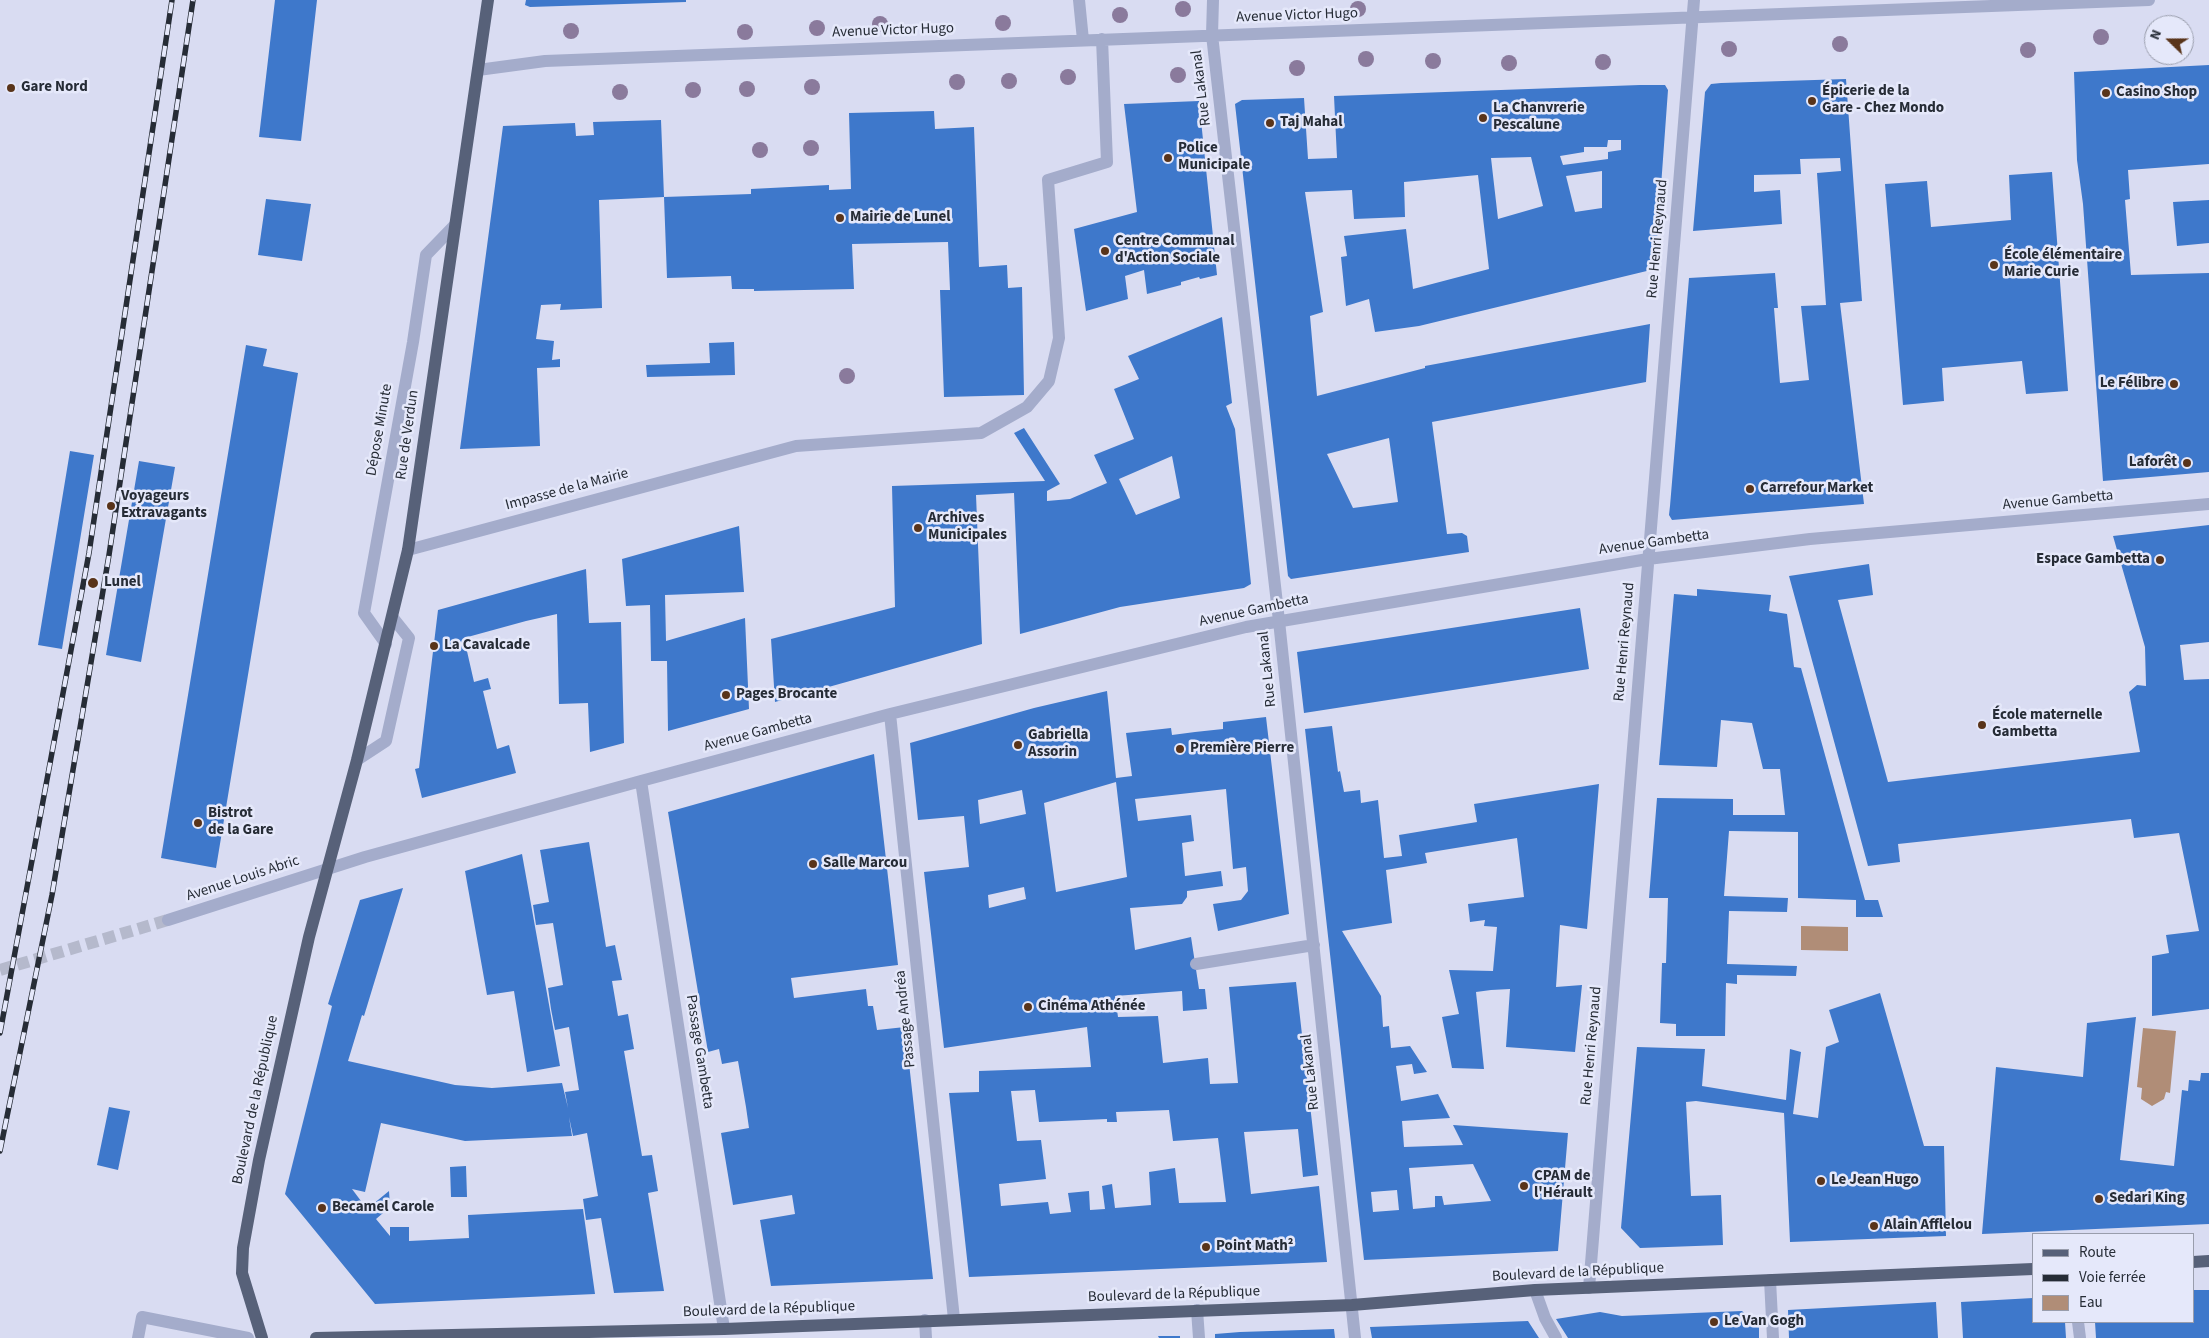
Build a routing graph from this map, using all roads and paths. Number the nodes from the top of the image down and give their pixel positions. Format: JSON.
{"nodes":[{"id":1,"x":488,"y":0,"type":"edge"},
{"id":2,"x":1079,"y":0,"type":"edge"},
{"id":3,"x":1213,"y":0,"type":"edge"},
{"id":4,"x":1694,"y":0,"type":"edge"},
{"id":5,"x":2149,"y":0,"type":"edge"},
{"id":6,"x":1693,"y":16,"type":"junction"},
{"id":7,"x":1212,"y":35,"type":"junction"},
{"id":8,"x":1083,"y":40,"type":"junction"},
{"id":9,"x":1102,"y":40,"type":"junction"},
{"id":10,"x":478,"y":70,"type":"junction"},
{"id":11,"x":455,"y":225,"type":"junction"},
{"id":12,"x":2209,"y":504,"type":"edge"},
{"id":13,"x":408,"y":550,"type":"junction"},
{"id":14,"x":1648,"y":559,"type":"junction"},
{"id":15,"x":393,"y":618,"type":"junction"},
{"id":16,"x":1279,"y":621,"type":"junction"},
{"id":17,"x":386,"y":644,"type":"junction"},
{"id":18,"x":890,"y":714,"type":"junction"},
{"id":19,"x":358,"y":760,"type":"junction"},
{"id":20,"x":641,"y":781,"type":"junction"},
{"id":21,"x":328,"y":869,"type":"junction"},
{"id":22,"x":168,"y":920,"type":"tunnel mouth"},
{"id":23,"x":1314,"y":945,"type":"junction"},
{"id":24,"x":1196,"y":964,"type":"dead end"},
{"id":25,"x":2209,"y":1261,"type":"edge"},
{"id":26,"x":2194,"y":1262,"type":"edge"},
{"id":27,"x":2032,"y":1269,"type":"edge"},
{"id":28,"x":1770,"y":1280,"type":"junction"},
{"id":29,"x":1589,"y":1288,"type":"junction"},
{"id":30,"x":1535,"y":1290,"type":"junction"},
{"id":31,"x":1352,"y":1305,"type":"junction"},
{"id":32,"x":1197,"y":1310,"type":"junction"},
{"id":33,"x":954,"y":1319,"type":"junction"},
{"id":34,"x":926,"y":1320,"type":"junction"},
{"id":35,"x":2078,"y":1323,"type":"edge"},
{"id":36,"x":724,"y":1329,"type":"junction"},
{"id":37,"x":138,"y":1338,"type":"edge"},
{"id":38,"x":248,"y":1338,"type":"edge"},
{"id":39,"x":262,"y":1338,"type":"edge"},
{"id":40,"x":316,"y":1338,"type":"edge"},
{"id":41,"x":926,"y":1338,"type":"edge"},
{"id":42,"x":1199,"y":1338,"type":"edge"},
{"id":43,"x":1355,"y":1338,"type":"edge"},
{"id":44,"x":1556,"y":1338,"type":"edge"},
{"id":45,"x":1772,"y":1338,"type":"edge"},
{"id":46,"x":2080,"y":1338,"type":"edge"}],
"edges":[{"from":1,"to":10,"type":"main road","name":"Rue de Verdun"},
{"from":2,"to":8,"type":"street"},
{"from":3,"to":7,"type":"street","name":"Rue Lakanal"},
{"from":4,"to":6,"type":"street","name":"Rue Henri Reynaud"},
{"from":5,"to":6,"type":"street","name":"Avenue Victor Hugo"},
{"from":6,"to":7,"type":"street","name":"Avenue Victor Hugo"},
{"from":6,"to":14,"type":"street","name":"Rue Henri Reynaud"},
{"from":7,"to":9,"type":"street","name":"Avenue Victor Hugo"},
{"from":7,"to":16,"type":"street","name":"Rue Lakanal"},
{"from":8,"to":9,"type":"street","name":"Avenue Victor Hugo"},
{"from":8,"to":10,"type":"street","name":"Avenue Victor Hugo"},
{"from":9,"to":13,"type":"street","name":"Impasse de la Mairie"},
{"from":10,"to":11,"type":"main road","name":"Rue de Verdun"},
{"from":11,"to":13,"type":"main road","name":"Rue de Verdun"},
{"from":11,"to":17,"type":"street","name":"Dépose Minute"},
{"from":12,"to":14,"type":"street","name":"Avenue Gambetta"},
{"from":13,"to":15,"type":"main road","name":"Rue de Verdun"},
{"from":14,"to":16,"type":"street","name":"Avenue Gambetta"},
{"from":14,"to":29,"type":"street","name":"Rue Henri Reynaud"},
{"from":15,"to":17,"type":"main road","name":"Rue de Verdun"},
{"from":15,"to":19,"type":"street"},
{"from":16,"to":18,"type":"street","name":"Avenue Gambetta"},
{"from":16,"to":23,"type":"street","name":"Rue Lakanal"},
{"from":17,"to":19,"type":"main road","name":"Rue de Verdun"},
{"from":18,"to":20,"type":"street","name":"Avenue Gambetta"},
{"from":18,"to":33,"type":"street","name":"Passage Andréa"},
{"from":19,"to":21,"type":"main road","name":"Rue de Verdun"},
{"from":20,"to":21,"type":"street","name":"Avenue Gambetta"},
{"from":20,"to":36,"type":"street","name":"Passage Gambetta"},
{"from":21,"to":22,"type":"street","name":"Avenue Louis Abric"},
{"from":21,"to":39,"type":"main road","name":"Boulevard de la République"},
{"from":23,"to":24,"type":"street"},
{"from":23,"to":31,"type":"street","name":"Rue Lakanal"},
{"from":25,"to":26,"type":"main road"},
{"from":27,"to":28,"type":"main road","name":"Boulevard de la République"},
{"from":28,"to":29,"type":"main road","name":"Boulevard de la République"},
{"from":28,"to":45,"type":"street"},
{"from":29,"to":30,"type":"main road","name":"Boulevard de la République"},
{"from":30,"to":31,"type":"main road","name":"Boulevard de la République"},
{"from":30,"to":44,"type":"street"},
{"from":31,"to":32,"type":"main road","name":"Boulevard de la République"},
{"from":31,"to":43,"type":"street","name":"Rue Lakanal"},
{"from":32,"to":33,"type":"main road","name":"Boulevard de la République"},
{"from":32,"to":42,"type":"street"},
{"from":33,"to":34,"type":"main road","name":"Boulevard de la République"},
{"from":34,"to":36,"type":"main road","name":"Boulevard de la République"},
{"from":34,"to":41,"type":"street"},
{"from":35,"to":46,"type":"street"},
{"from":36,"to":40,"type":"main road","name":"Boulevard de la République"},
{"from":37,"to":38,"type":"street"}]}
